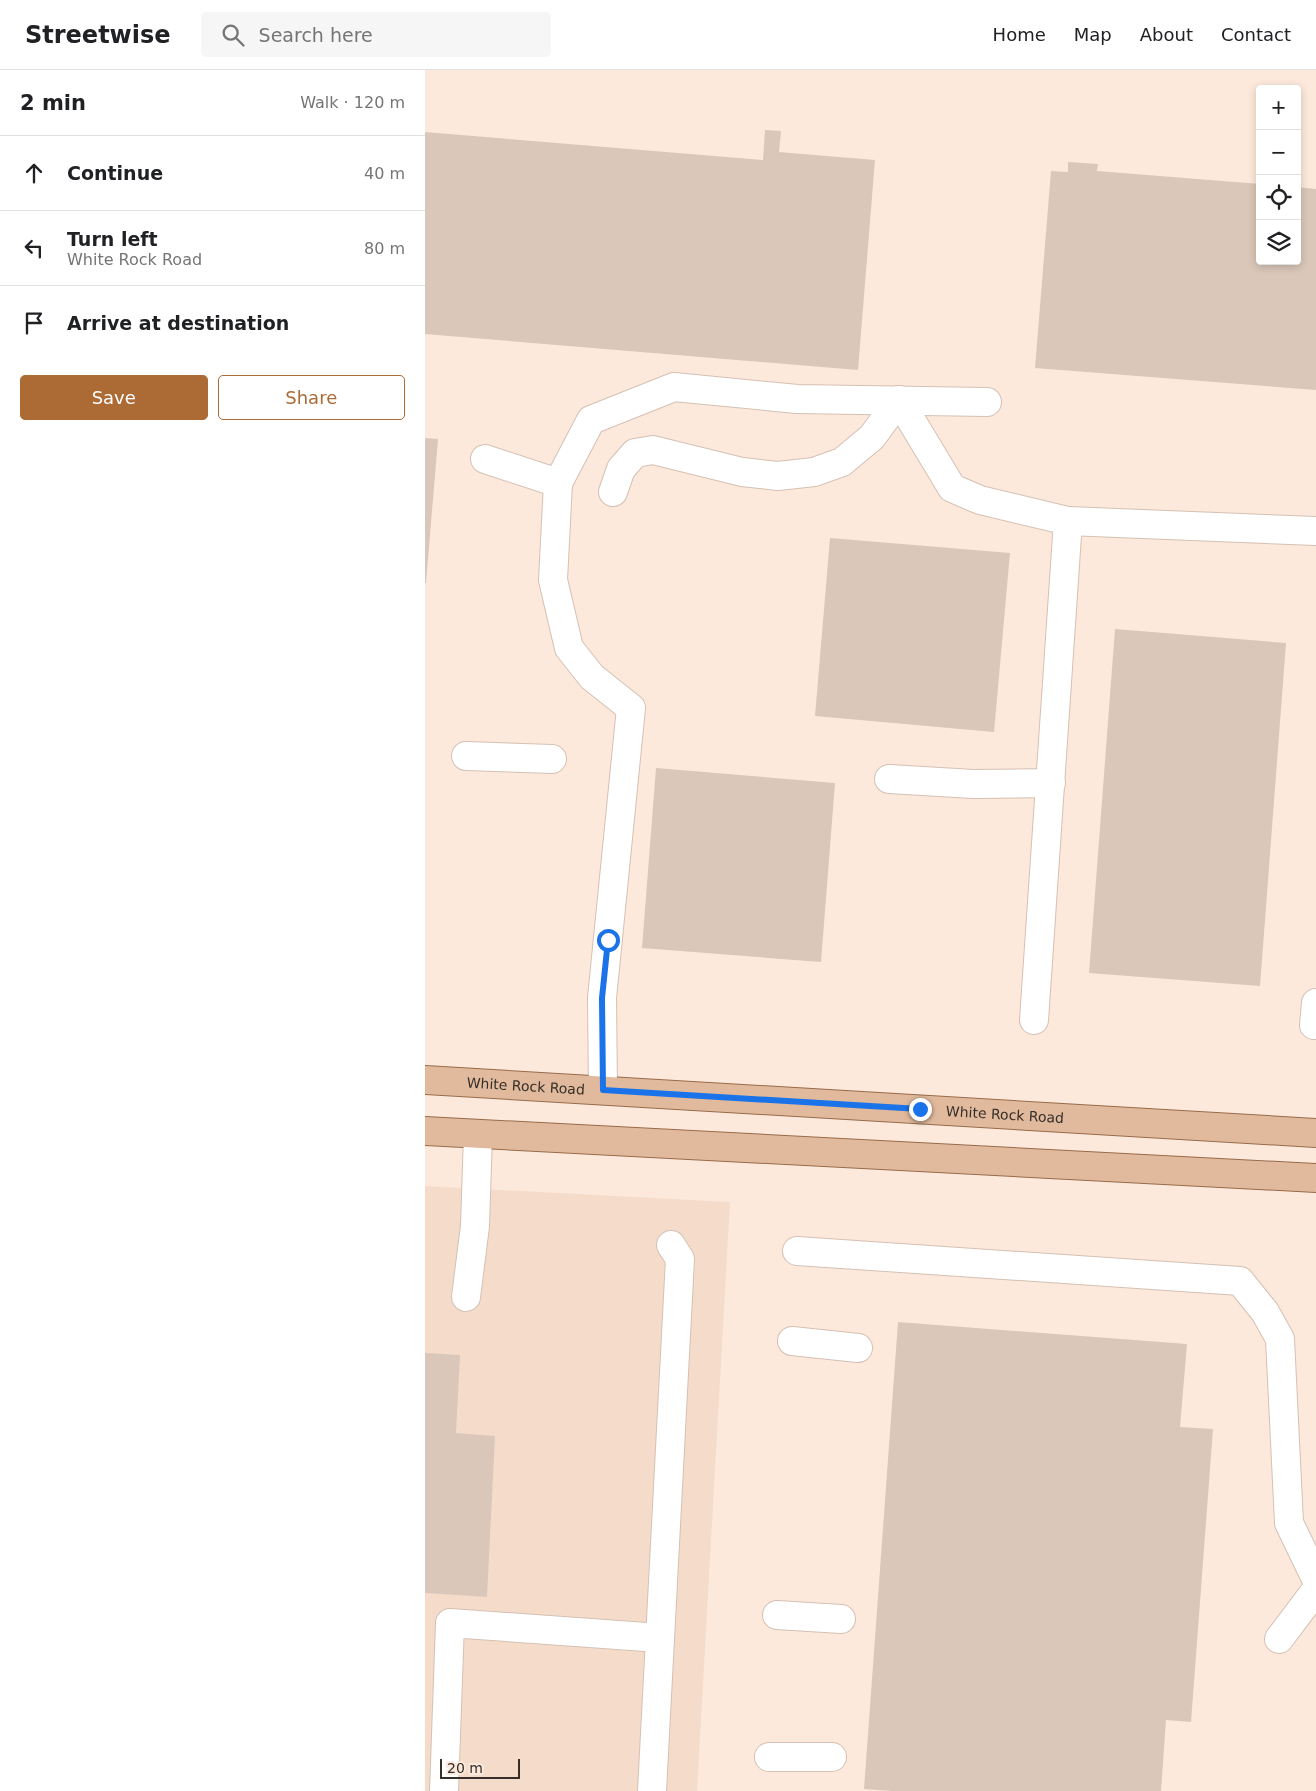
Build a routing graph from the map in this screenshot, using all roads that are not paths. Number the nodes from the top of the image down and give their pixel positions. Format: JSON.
{"nodes":[{"id":1,"x":899,"y":400,"type":"junction"},
{"id":2,"x":992,"y":402,"type":"dead end"},
{"id":3,"x":485,"y":459,"type":"dead end"},
{"id":4,"x":558,"y":483,"type":"junction"},
{"id":5,"x":613,"y":492,"type":"dead end"},
{"id":6,"x":1068,"y":521,"type":"junction"},
{"id":7,"x":1316,"y":532,"type":"edge"},
{"id":8,"x":467,"y":756,"type":"dead end"},
{"id":9,"x":551,"y":759,"type":"dead end"},
{"id":10,"x":889,"y":779,"type":"dead end"},
{"id":11,"x":1051,"y":783,"type":"junction"},
{"id":12,"x":1034,"y":1020,"type":"dead end"},
{"id":13,"x":425,"y":1080,"type":"edge"},
{"id":14,"x":603,"y":1090,"type":"junction"},
{"id":15,"x":425,"y":1131,"type":"edge"},
{"id":16,"x":1316,"y":1133,"type":"edge"},
{"id":17,"x":478,"y":1134,"type":"junction"},
{"id":18,"x":1316,"y":1178,"type":"edge"},
{"id":19,"x":671,"y":1245,"type":"dead end"},
{"id":20,"x":797,"y":1251,"type":"dead end"},
{"id":21,"x":466,"y":1297,"type":"dead end"},
{"id":22,"x":792,"y":1341,"type":"dead end"},
{"id":23,"x":858,"y":1348,"type":"dead end"},
{"id":24,"x":1316,"y":1579,"type":"edge"},
{"id":25,"x":1316,"y":1590,"type":"edge"},
{"id":26,"x":777,"y":1615,"type":"dead end"},
{"id":27,"x":841,"y":1619,"type":"dead end"},
{"id":28,"x":660,"y":1638,"type":"junction"},
{"id":29,"x":1279,"y":1640,"type":"dead end"},
{"id":30,"x":769,"y":1757,"type":"dead end"},
{"id":31,"x":832,"y":1757,"type":"dead end"},
{"id":32,"x":444,"y":1791,"type":"edge"},
{"id":33,"x":652,"y":1791,"type":"edge"}],
"edges":[{"from":1,"to":2,"type":"lane"},
{"from":1,"to":4,"type":"lane"},
{"from":1,"to":5,"type":"lane"},
{"from":1,"to":6,"type":"lane"},
{"from":3,"to":4,"type":"lane"},
{"from":4,"to":14,"type":"lane"},
{"from":6,"to":7,"type":"lane"},
{"from":6,"to":11,"type":"lane"},
{"from":8,"to":9,"type":"lane"},
{"from":10,"to":11,"type":"lane"},
{"from":11,"to":12,"type":"lane"},
{"from":13,"to":14,"type":"main road","name":"White Rock Road"},
{"from":14,"to":16,"type":"main road","name":"White Rock Road"},
{"from":15,"to":17,"type":"main road"},
{"from":17,"to":18,"type":"main road"},
{"from":17,"to":21,"type":"lane"},
{"from":19,"to":28,"type":"lane"},
{"from":20,"to":24,"type":"lane"},
{"from":22,"to":23,"type":"lane"},
{"from":25,"to":29,"type":"lane"},
{"from":26,"to":27,"type":"lane"},
{"from":28,"to":32,"type":"lane"},
{"from":28,"to":33,"type":"lane"},
{"from":30,"to":31,"type":"lane"}]}
